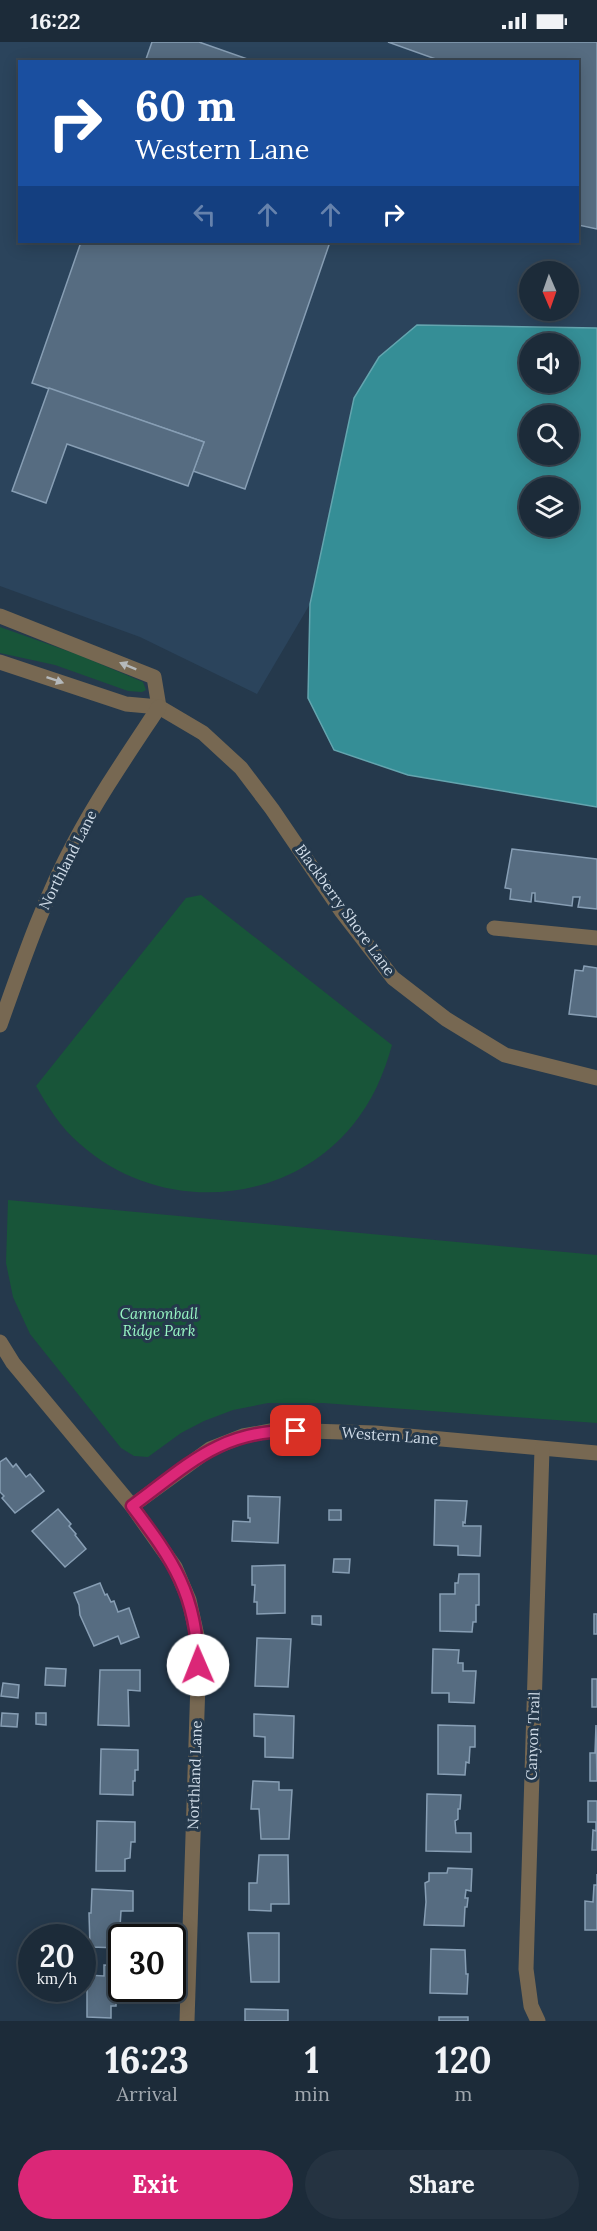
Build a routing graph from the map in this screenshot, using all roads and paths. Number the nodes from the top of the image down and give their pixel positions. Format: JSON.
{"nodes":[{"id":1,"x":0,"y":616,"type":"edge"},
{"id":2,"x":0,"y":662,"type":"edge"},
{"id":3,"x":159,"y":707,"type":"junction"},
{"id":4,"x":494,"y":928,"type":"dead end"},
{"id":5,"x":597,"y":938,"type":"edge"},
{"id":6,"x":0,"y":1025,"type":"edge"},
{"id":7,"x":597,"y":1078,"type":"edge"},
{"id":8,"x":0,"y":1342,"type":"edge"},
{"id":9,"x":542,"y":1449,"type":"junction"},
{"id":10,"x":597,"y":1453,"type":"edge"},
{"id":11,"x":132,"y":1506,"type":"junction"},
{"id":12,"x":187,"y":2021,"type":"edge"},
{"id":13,"x":538,"y":2021,"type":"edge"}],
"edges":[{"from":3,"to":1,"type":"street","one_way":true},
{"from":2,"to":3,"type":"street","name":"Blackberry Shore Lane","one_way":true},
{"from":3,"to":6,"type":"street","name":"Northland Lane"},
{"from":3,"to":7,"type":"street","name":"Blackberry Shore Lane"},
{"from":4,"to":5,"type":"street"},
{"from":8,"to":11,"type":"street","name":"Northland Lane"},
{"from":9,"to":10,"type":"street","name":"Western Lane"},
{"from":9,"to":11,"type":"street","name":"Western Lane"},
{"from":9,"to":13,"type":"street","name":"Canyon Trail"},
{"from":11,"to":12,"type":"street","name":"Northland Lane"}]}
